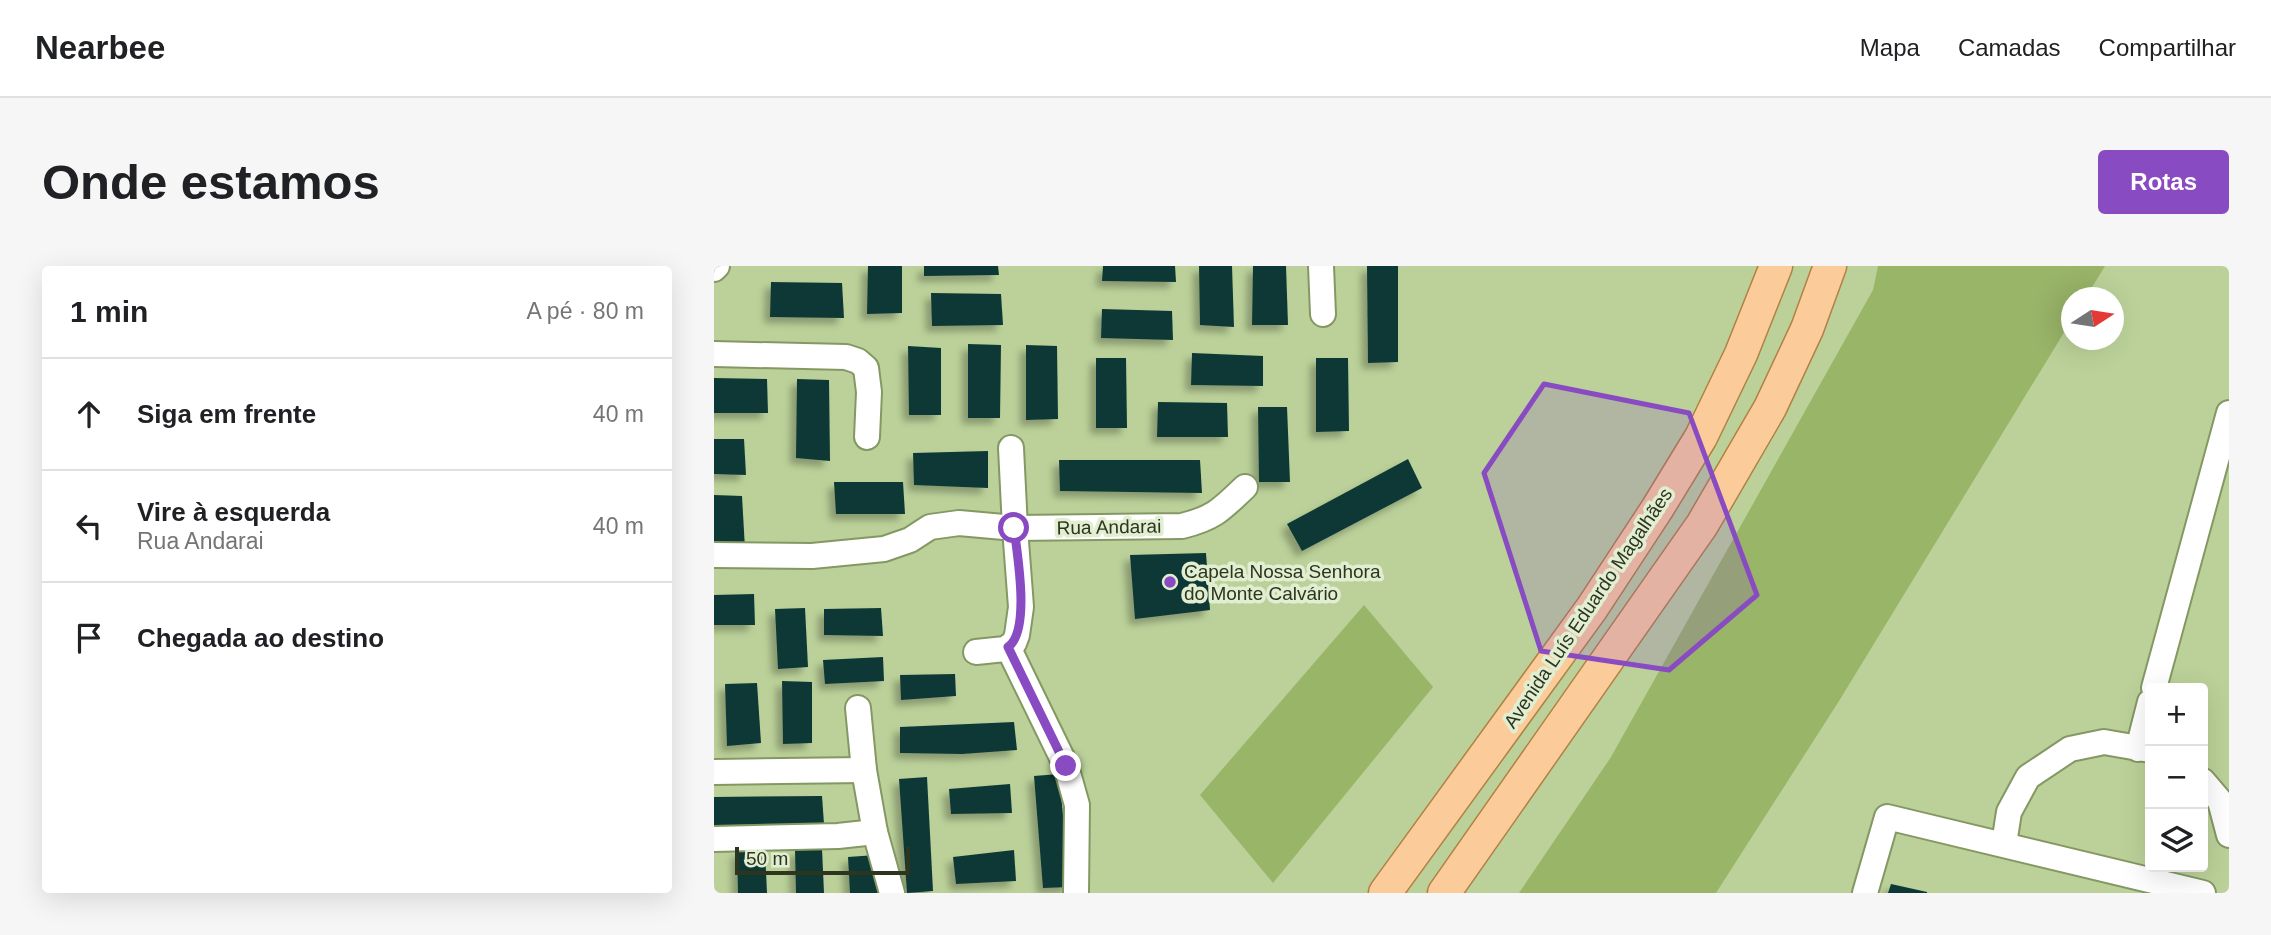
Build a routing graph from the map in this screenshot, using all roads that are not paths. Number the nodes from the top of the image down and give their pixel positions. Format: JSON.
{"nodes":[{"id":1,"x":1321,"y":266,"type":"edge"},
{"id":2,"x":1776,"y":266,"type":"edge"},
{"id":3,"x":1830,"y":266,"type":"edge"},
{"id":4,"x":1323,"y":314,"type":"dead end"},
{"id":5,"x":714,"y":354,"type":"edge"},
{"id":6,"x":2229,"y":413,"type":"edge"},
{"id":7,"x":867,"y":437,"type":"dead end"},
{"id":8,"x":1012,"y":448,"type":"dead end"},
{"id":9,"x":1245,"y":487,"type":"dead end"},
{"id":10,"x":1014,"y":528,"type":"junction"},
{"id":11,"x":714,"y":555,"type":"edge"},
{"id":12,"x":1008,"y":647,"type":"junction"},
{"id":13,"x":976,"y":652,"type":"dead end"},
{"id":14,"x":2155,"y":683,"type":"edge"},
{"id":15,"x":858,"y":708,"type":"dead end"},
{"id":16,"x":2144,"y":749,"type":"edge"},
{"id":17,"x":864,"y":770,"type":"junction"},
{"id":18,"x":714,"y":772,"type":"edge"},
{"id":19,"x":2208,"y":787,"type":"edge"},
{"id":20,"x":875,"y":832,"type":"junction"},
{"id":21,"x":2229,"y":835,"type":"edge"},
{"id":22,"x":714,"y":839,"type":"edge"},
{"id":23,"x":2004,"y":844,"type":"junction"},
{"id":24,"x":892,"y":893,"type":"edge"},
{"id":25,"x":1076,"y":893,"type":"edge"},
{"id":26,"x":1385,"y":893,"type":"edge"},
{"id":27,"x":1444,"y":893,"type":"edge"},
{"id":28,"x":1865,"y":893,"type":"edge"},
{"id":29,"x":2203,"y":893,"type":"edge"}],
"edges":[{"from":1,"to":4,"type":"street"},
{"from":2,"to":26,"type":"main road","name":"Avenida Luís Eduardo Magalhães"},
{"from":3,"to":27,"type":"main road"},
{"from":5,"to":7,"type":"street"},
{"from":6,"to":14,"type":"street"},
{"from":8,"to":10,"type":"street"},
{"from":9,"to":10,"type":"street","name":"Rua Andarai"},
{"from":10,"to":11,"type":"street","name":"Rua Andarai"},
{"from":10,"to":12,"type":"street"},
{"from":12,"to":13,"type":"street"},
{"from":12,"to":25,"type":"street"},
{"from":15,"to":17,"type":"street"},
{"from":16,"to":23,"type":"street"},
{"from":17,"to":18,"type":"street"},
{"from":17,"to":20,"type":"street"},
{"from":19,"to":21,"type":"street"},
{"from":20,"to":22,"type":"street"},
{"from":20,"to":24,"type":"street"},
{"from":23,"to":28,"type":"street"},
{"from":23,"to":29,"type":"street"}]}
